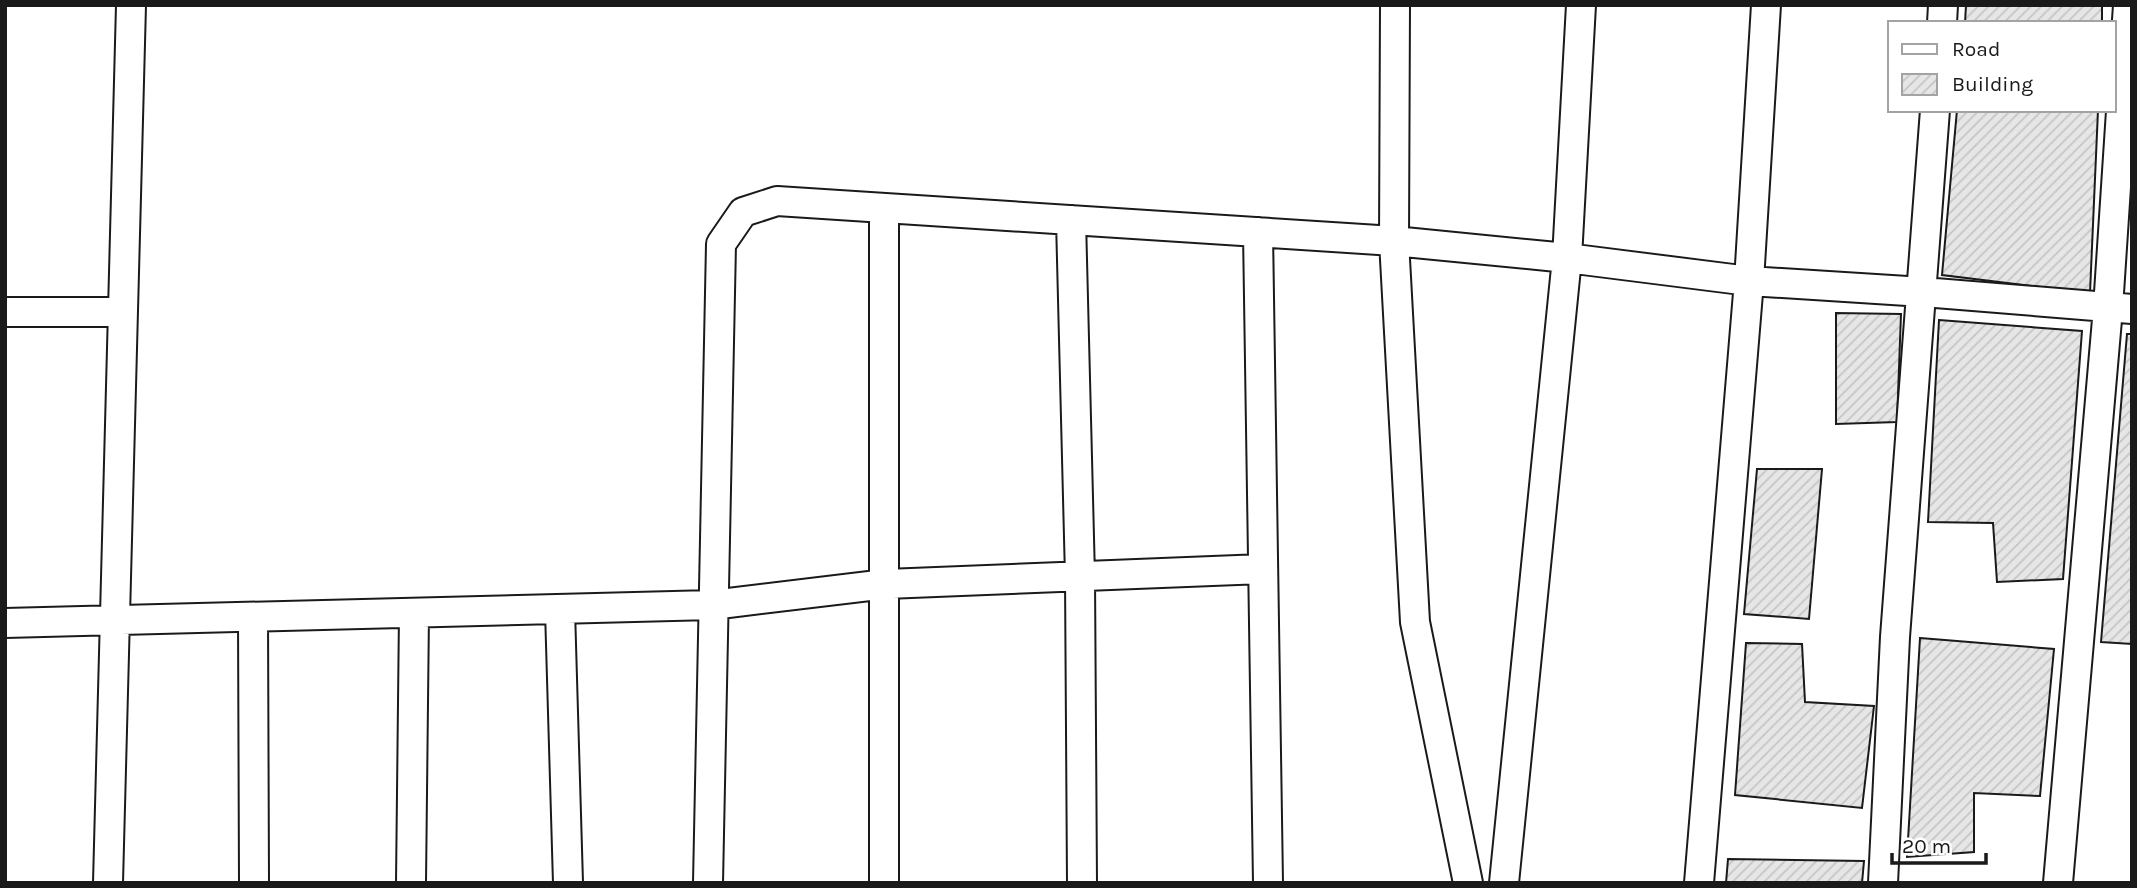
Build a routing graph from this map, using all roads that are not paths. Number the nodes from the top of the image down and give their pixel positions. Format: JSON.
{"nodes":[{"id":1,"x":131,"y":5,"type":"edge"},
{"id":2,"x":1395,"y":5,"type":"edge"},
{"id":3,"x":1581,"y":5,"type":"edge"},
{"id":4,"x":1766,"y":5,"type":"edge"},
{"id":5,"x":2127,"y":5,"type":"edge"},
{"id":6,"x":1935,"y":112,"type":"edge"},
{"id":7,"x":884,"y":208,"type":"junction"},
{"id":8,"x":1071,"y":220,"type":"junction"},
{"id":9,"x":1258,"y":232,"type":"junction"},
{"id":10,"x":1394,"y":241,"type":"junction"},
{"id":11,"x":1567,"y":258,"type":"junction"},
{"id":12,"x":1749,"y":281,"type":"junction"},
{"id":13,"x":1923,"y":292,"type":"junction"},
{"id":14,"x":2120,"y":309,"type":"edge"},
{"id":15,"x":5,"y":312,"type":"edge"},
{"id":16,"x":123,"y":312,"type":"junction"},
{"id":17,"x":1263,"y":569,"type":"junction"},
{"id":18,"x":1080,"y":577,"type":"junction"},
{"id":19,"x":886,"y":584,"type":"junction"},
{"id":20,"x":712,"y":605,"type":"junction"},
{"id":21,"x":561,"y":610,"type":"junction"},
{"id":22,"x":414,"y":613,"type":"junction"},
{"id":23,"x":253,"y":617,"type":"junction"},
{"id":24,"x":115,"y":621,"type":"junction"},
{"id":25,"x":5,"y":623,"type":"edge"},
{"id":26,"x":108,"y":883,"type":"edge"},
{"id":27,"x":254,"y":883,"type":"edge"},
{"id":28,"x":411,"y":883,"type":"edge"},
{"id":29,"x":568,"y":883,"type":"edge"},
{"id":30,"x":708,"y":883,"type":"edge"},
{"id":31,"x":884,"y":883,"type":"edge"},
{"id":32,"x":1082,"y":883,"type":"edge"},
{"id":33,"x":1268,"y":883,"type":"edge"},
{"id":34,"x":1468,"y":883,"type":"edge"},
{"id":35,"x":1504,"y":883,"type":"edge"},
{"id":36,"x":1699,"y":883,"type":"edge"},
{"id":37,"x":1883,"y":883,"type":"edge"},
{"id":38,"x":2058,"y":883,"type":"edge"}],
"edges":[{"from":1,"to":16,"type":"street"},
{"from":2,"to":10,"type":"street"},
{"from":3,"to":11,"type":"street"},
{"from":4,"to":12,"type":"street"},
{"from":5,"to":14,"type":"street"},
{"from":6,"to":13,"type":"street"},
{"from":7,"to":8,"type":"street"},
{"from":7,"to":19,"type":"street"},
{"from":7,"to":20,"type":"street"},
{"from":8,"to":9,"type":"street"},
{"from":8,"to":18,"type":"street"},
{"from":9,"to":10,"type":"street"},
{"from":9,"to":17,"type":"street"},
{"from":10,"to":11,"type":"street"},
{"from":10,"to":34,"type":"street"},
{"from":11,"to":12,"type":"street"},
{"from":11,"to":35,"type":"street"},
{"from":12,"to":13,"type":"street"},
{"from":12,"to":36,"type":"street"},
{"from":13,"to":14,"type":"street"},
{"from":13,"to":37,"type":"street"},
{"from":14,"to":38,"type":"street"},
{"from":15,"to":16,"type":"street"},
{"from":16,"to":24,"type":"street"},
{"from":17,"to":18,"type":"street"},
{"from":17,"to":33,"type":"street"},
{"from":18,"to":19,"type":"street"},
{"from":18,"to":32,"type":"street"},
{"from":19,"to":20,"type":"street"},
{"from":19,"to":31,"type":"street"},
{"from":20,"to":21,"type":"street"},
{"from":20,"to":30,"type":"street"},
{"from":21,"to":22,"type":"street"},
{"from":21,"to":29,"type":"street"},
{"from":22,"to":23,"type":"street"},
{"from":22,"to":28,"type":"street"},
{"from":23,"to":24,"type":"street"},
{"from":23,"to":27,"type":"street"},
{"from":24,"to":25,"type":"street"},
{"from":24,"to":26,"type":"street"}]}
